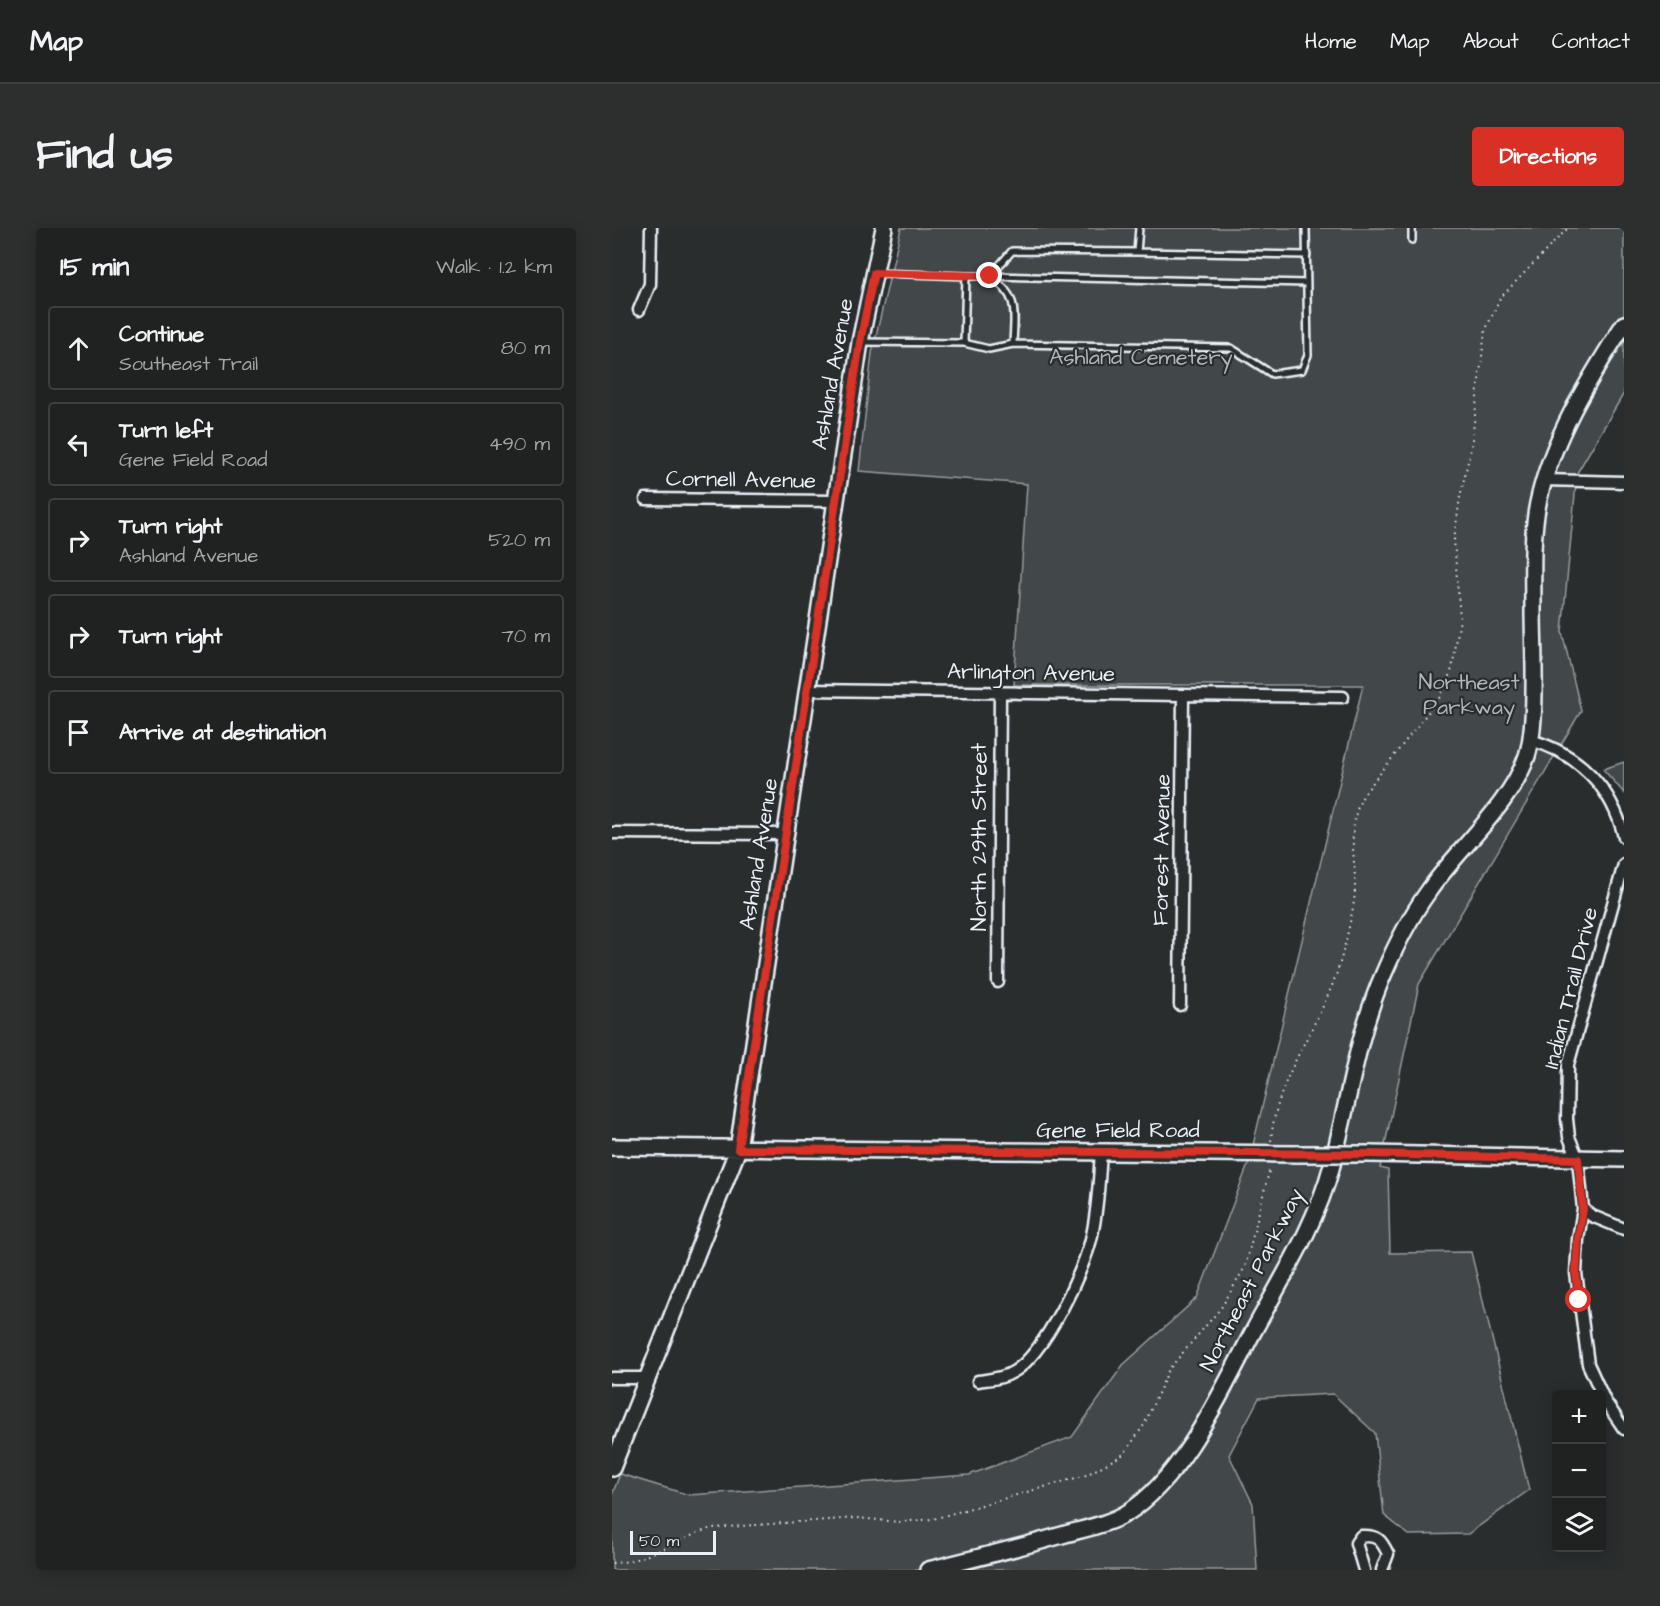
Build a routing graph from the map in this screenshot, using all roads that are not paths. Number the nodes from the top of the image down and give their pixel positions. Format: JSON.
{"nodes":[{"id":1,"x":651,"y":228,"type":"edge"},
{"id":2,"x":884,"y":228,"type":"edge"},
{"id":3,"x":1139,"y":228,"type":"edge"},
{"id":4,"x":1306,"y":228,"type":"edge"},
{"id":5,"x":1412,"y":228,"type":"edge"},
{"id":6,"x":1412,"y":240,"type":"dead end"},
{"id":7,"x":1137,"y":252,"type":"junction"},
{"id":8,"x":1307,"y":255,"type":"junction"},
{"id":9,"x":874,"y":273,"type":"junction"},
{"id":10,"x":966,"y":276,"type":"junction"},
{"id":11,"x":990,"y":276,"type":"junction"},
{"id":12,"x":1307,"y":283,"type":"junction"},
{"id":13,"x":639,"y":310,"type":"dead end"},
{"id":14,"x":1624,"y":324,"type":"edge"},
{"id":15,"x":860,"y":342,"type":"junction"},
{"id":16,"x":964,"y":343,"type":"junction"},
{"id":17,"x":1013,"y":344,"type":"junction"},
{"id":18,"x":1544,"y":480,"type":"junction"},
{"id":19,"x":1624,"y":482,"type":"edge"},
{"id":20,"x":646,"y":499,"type":"dead end"},
{"id":21,"x":836,"y":501,"type":"junction"},
{"id":22,"x":807,"y":690,"type":"junction"},
{"id":23,"x":1000,"y":692,"type":"junction"},
{"id":24,"x":1183,"y":694,"type":"junction"},
{"id":25,"x":1343,"y":697,"type":"dead end"},
{"id":26,"x":1530,"y":740,"type":"junction"},
{"id":27,"x":612,"y":833,"type":"edge"},
{"id":28,"x":785,"y":834,"type":"junction"},
{"id":29,"x":1624,"y":837,"type":"edge"},
{"id":30,"x":1624,"y":864,"type":"edge"},
{"id":31,"x":998,"y":982,"type":"dead end"},
{"id":32,"x":1180,"y":1005,"type":"dead end"},
{"id":33,"x":612,"y":1147,"type":"edge"},
{"id":34,"x":738,"y":1149,"type":"junction"},
{"id":35,"x":1101,"y":1152,"type":"junction"},
{"id":36,"x":1578,"y":1159,"type":"junction"},
{"id":37,"x":1624,"y":1159,"type":"edge"},
{"id":38,"x":1583,"y":1209,"type":"junction"},
{"id":39,"x":1624,"y":1228,"type":"edge"},
{"id":40,"x":612,"y":1378,"type":"edge"},
{"id":41,"x":648,"y":1378,"type":"junction"},
{"id":42,"x":978,"y":1381,"type":"dead end"},
{"id":43,"x":1624,"y":1429,"type":"edge"},
{"id":44,"x":612,"y":1468,"type":"edge"},
{"id":45,"x":928,"y":1570,"type":"edge"},
{"id":46,"x":1364,"y":1570,"type":"edge"},
{"id":47,"x":1382,"y":1570,"type":"edge"}],
"edges":[{"from":1,"to":13,"type":"street"},
{"from":2,"to":9,"type":"street","name":"Ashland Avenue"},
{"from":3,"to":7,"type":"lane"},
{"from":4,"to":8,"type":"lane"},
{"from":5,"to":6,"type":"lane"},
{"from":7,"to":8,"type":"lane"},
{"from":7,"to":11,"type":"lane"},
{"from":8,"to":12,"type":"lane"},
{"from":9,"to":10,"type":"lane"},
{"from":9,"to":15,"type":"street","name":"Ashland Avenue"},
{"from":10,"to":11,"type":"lane"},
{"from":10,"to":16,"type":"lane"},
{"from":11,"to":12,"type":"lane"},
{"from":11,"to":17,"type":"lane"},
{"from":12,"to":17,"type":"lane"},
{"from":14,"to":18,"type":"street","name":"Northeast Parkway"},
{"from":15,"to":16,"type":"lane"},
{"from":15,"to":21,"type":"street","name":"Ashland Avenue"},
{"from":16,"to":17,"type":"lane"},
{"from":18,"to":19,"type":"street"},
{"from":18,"to":26,"type":"street","name":"Northeast Parkway"},
{"from":20,"to":21,"type":"street","name":"Cornell Avenue"},
{"from":21,"to":22,"type":"street","name":"Ashland Avenue"},
{"from":22,"to":23,"type":"street","name":"Arlington Avenue"},
{"from":22,"to":28,"type":"street","name":"Ashland Avenue"},
{"from":23,"to":24,"type":"street","name":"Arlington Avenue"},
{"from":23,"to":31,"type":"street","name":"North 29th Street"},
{"from":24,"to":25,"type":"street","name":"Arlington Avenue"},
{"from":24,"to":32,"type":"street","name":"Forest Avenue"},
{"from":26,"to":29,"type":"street"},
{"from":26,"to":45,"type":"street","name":"Northeast Parkway"},
{"from":27,"to":28,"type":"street"},
{"from":28,"to":34,"type":"street","name":"Ashland Avenue"},
{"from":30,"to":36,"type":"street","name":"Indian Trail Drive"},
{"from":33,"to":34,"type":"street","name":"Gene Field Road"},
{"from":34,"to":35,"type":"street","name":"Gene Field Road"},
{"from":34,"to":41,"type":"street","name":"Ashland Avenue"},
{"from":35,"to":36,"type":"street","name":"Gene Field Road","bridge":true},
{"from":35,"to":42,"type":"street"},
{"from":36,"to":37,"type":"street","name":"Gene Field Road"},
{"from":36,"to":38,"type":"street","name":"Indian Trail Drive"},
{"from":38,"to":39,"type":"street"},
{"from":38,"to":43,"type":"street","name":"Indian Trail Drive"},
{"from":40,"to":41,"type":"street"},
{"from":41,"to":44,"type":"street","name":"Ashland Avenue"},
{"from":46,"to":47,"type":"street"}]}
